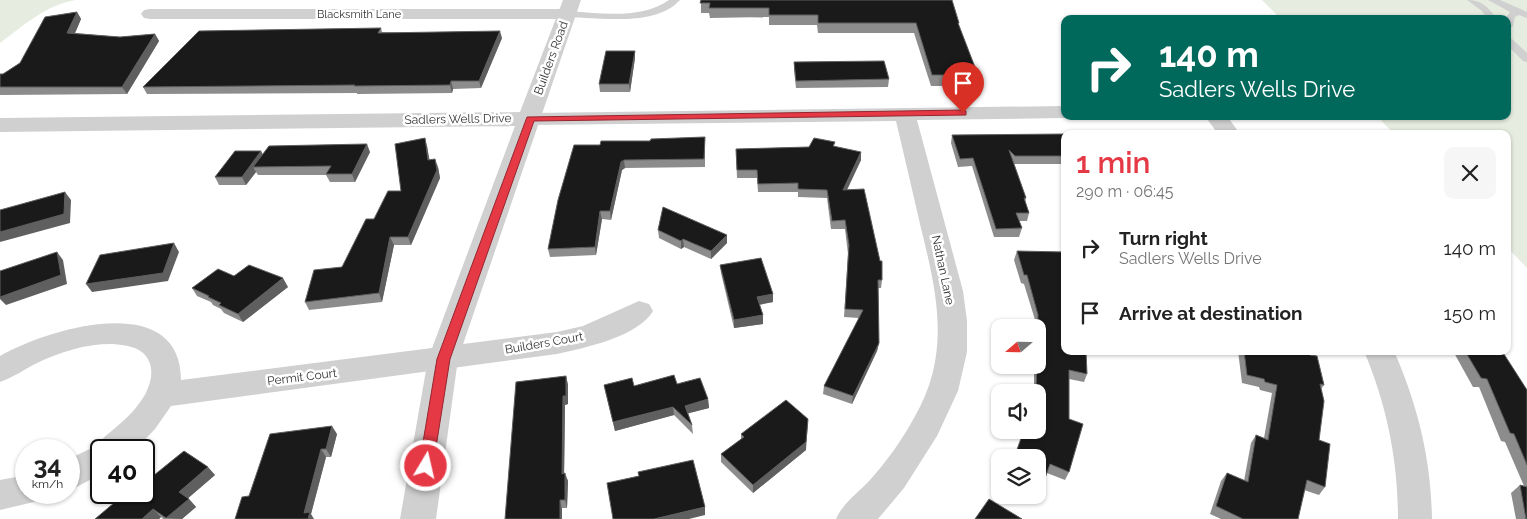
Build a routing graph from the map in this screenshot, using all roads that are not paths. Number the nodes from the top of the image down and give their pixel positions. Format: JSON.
{"nodes":[{"id":1,"x":675,"y":0,"type":"edge"},
{"id":2,"x":1472,"y":0,"type":"edge"},
{"id":3,"x":1493,"y":0,"type":"edge"},
{"id":4,"x":570,"y":7,"type":"edge"},
{"id":5,"x":1516,"y":13,"type":"dead end"},
{"id":6,"x":150,"y":14,"type":"dead end"},
{"id":7,"x":1489,"y":15,"type":"edge"},
{"id":8,"x":1511,"y":15,"type":"edge"},
{"id":9,"x":1527,"y":15,"type":"edge"},
{"id":10,"x":1511,"y":44,"type":"edge"},
{"id":11,"x":1527,"y":59,"type":"edge"},
{"id":12,"x":1061,"y":112,"type":"edge"},
{"id":13,"x":905,"y":114,"type":"junction"},
{"id":14,"x":530,"y":119,"type":"junction"},
{"id":15,"x":0,"y":124,"type":"edge"},
{"id":16,"x":639,"y":311,"type":"dead end"},
{"id":17,"x":1381,"y":355,"type":"edge"},
{"id":18,"x":443,"y":359,"type":"junction"},
{"id":19,"x":0,"y":370,"type":"edge"},
{"id":20,"x":161,"y":395,"type":"junction"},
{"id":21,"x":125,"y":439,"type":"edge"},
{"id":22,"x":15,"y":492,"type":"edge"},
{"id":23,"x":0,"y":495,"type":"edge"},
{"id":24,"x":418,"y":519,"type":"edge"},
{"id":25,"x":853,"y":519,"type":"edge"},
{"id":26,"x":1415,"y":519,"type":"edge"}],
"edges":[{"from":1,"to":4,"type":"lane"},
{"from":2,"to":7,"type":"lane"},
{"from":3,"to":9,"type":"lane"},
{"from":4,"to":6,"type":"street","name":"Blacksmith Lane"},
{"from":4,"to":14,"type":"street","name":"Builders Road"},
{"from":5,"to":8,"type":"lane"},
{"from":10,"to":11,"type":"lane"},
{"from":12,"to":13,"type":"street","name":"Sadlers Wells Drive"},
{"from":13,"to":14,"type":"street","name":"Sadlers Wells Drive"},
{"from":13,"to":25,"type":"street","name":"Nathan Lane"},
{"from":14,"to":15,"type":"street","name":"Sadlers Wells Drive"},
{"from":14,"to":18,"type":"street","name":"Builders Road"},
{"from":16,"to":18,"type":"street","name":"Builders Court"},
{"from":17,"to":26,"type":"street"},
{"from":18,"to":20,"type":"street","name":"Permit Court"},
{"from":18,"to":24,"type":"street","name":"Builders Road"},
{"from":19,"to":20,"type":"street"},
{"from":20,"to":21,"type":"street"},
{"from":22,"to":23,"type":"street"}]}
